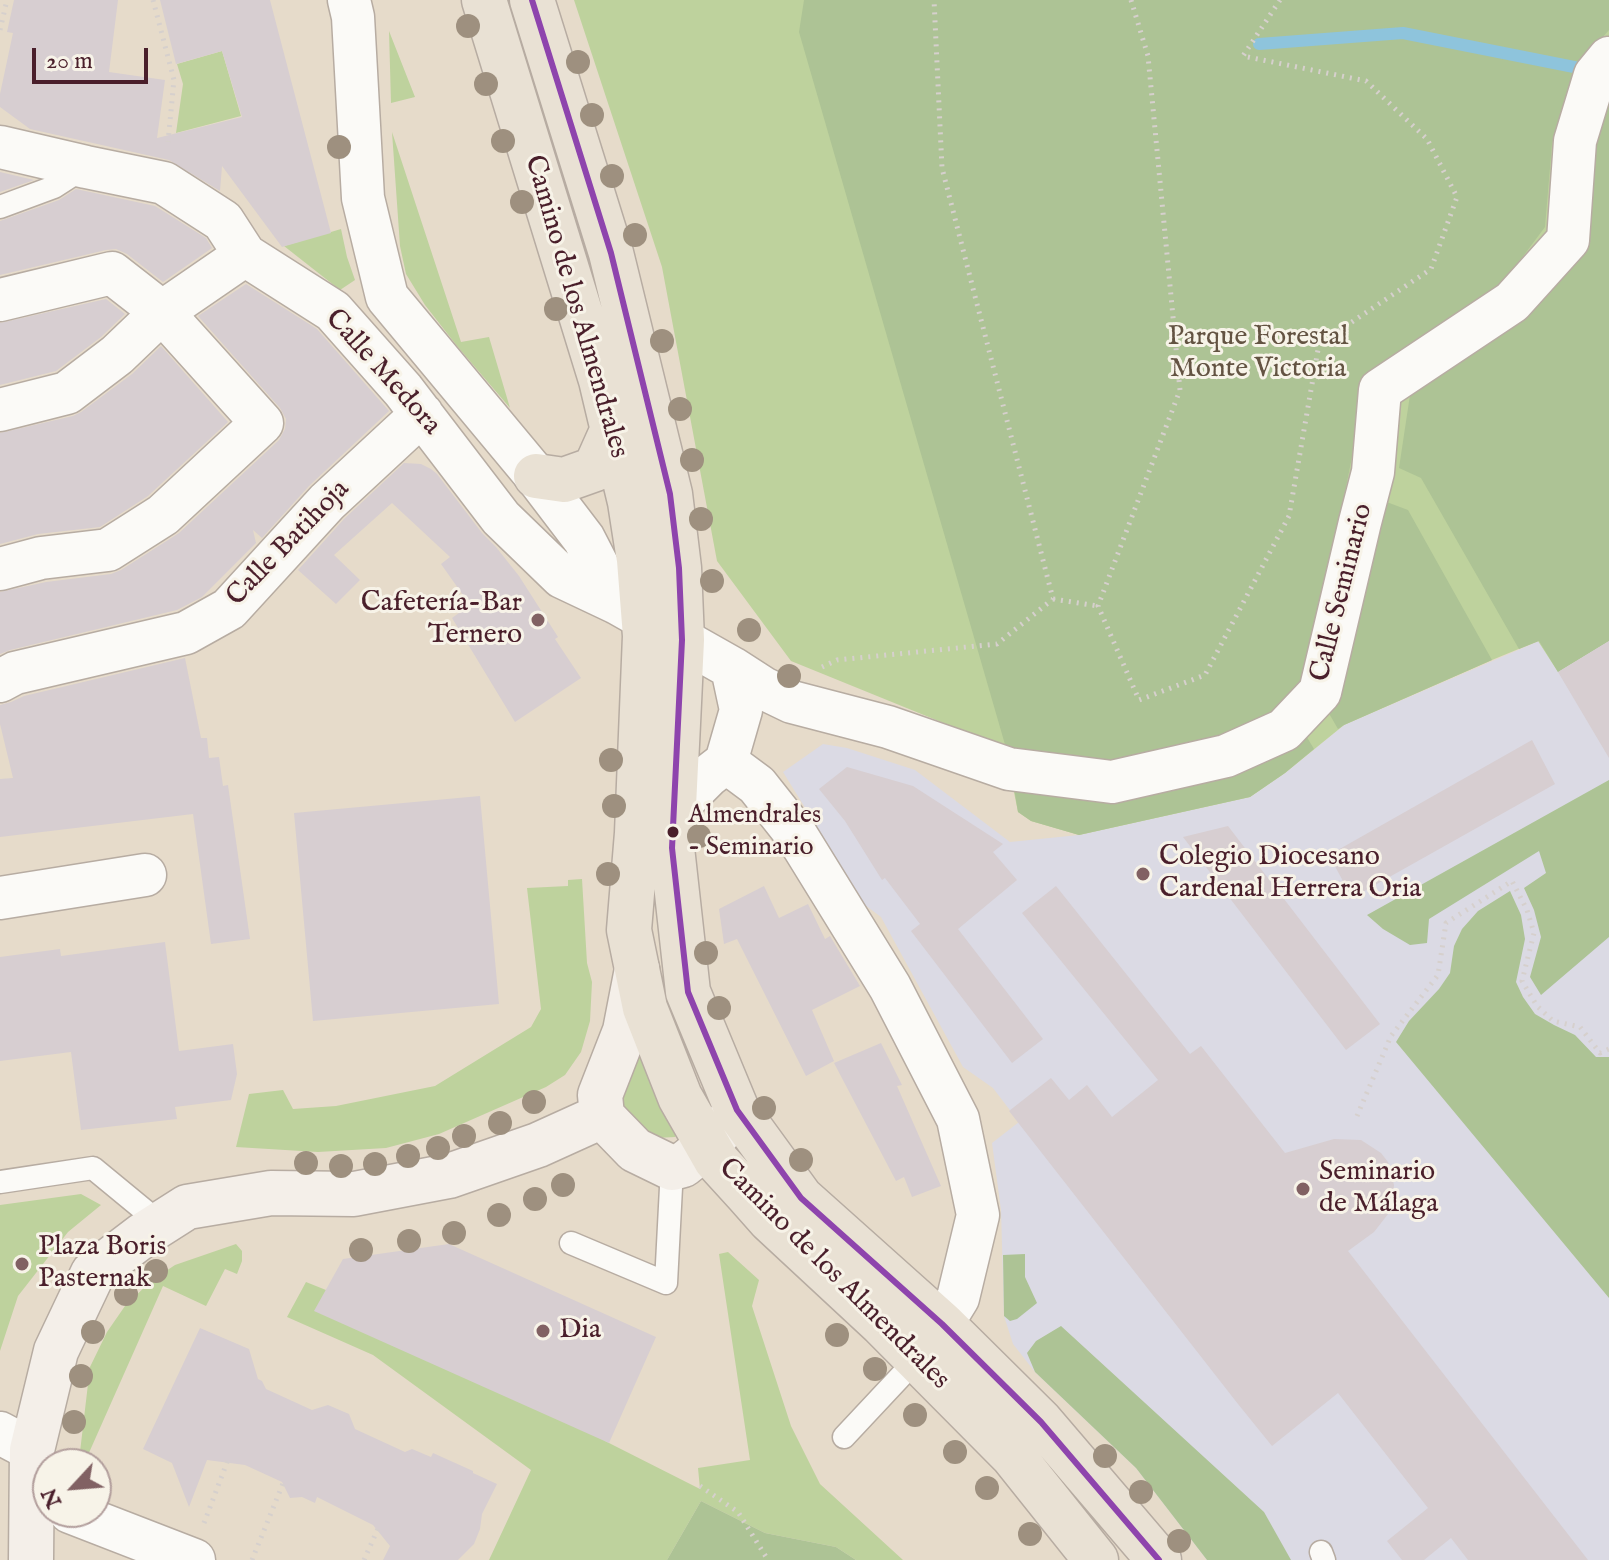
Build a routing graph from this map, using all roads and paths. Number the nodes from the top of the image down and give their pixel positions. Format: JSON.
{"nodes":[{"id":1,"x":7,"y":0,"type":"edge"},
{"id":2,"x":153,"y":0,"type":"edge"},
{"id":3,"x":349,"y":0,"type":"edge"},
{"id":4,"x":484,"y":0,"type":"edge"},
{"id":5,"x":532,"y":0,"type":"edge"},
{"id":6,"x":934,"y":0,"type":"edge"},
{"id":7,"x":1131,"y":0,"type":"edge"},
{"id":8,"x":1280,"y":0,"type":"edge"},
{"id":9,"x":0,"y":30,"type":"edge"},
{"id":10,"x":1609,"y":58,"type":"edge"},
{"id":11,"x":0,"y":147,"type":"edge"},
{"id":12,"x":86,"y":167,"type":"junction"},
{"id":13,"x":164,"y":183,"type":"junction"},
{"id":14,"x":0,"y":207,"type":"edge"},
{"id":15,"x":245,"y":255,"type":"junction"},
{"id":16,"x":0,"y":300,"type":"edge"},
{"id":17,"x":162,"y":312,"type":"junction"},
{"id":18,"x":0,"y":410,"type":"edge"},
{"id":19,"x":422,"y":414,"type":"junction"},
{"id":20,"x":612,"y":431,"type":"junction"},
{"id":21,"x":536,"y":476,"type":"junction"},
{"id":22,"x":0,"y":569,"type":"edge"},
{"id":23,"x":1053,"y":599,"type":"junction"},
{"id":24,"x":1098,"y":606,"type":"junction"},
{"id":25,"x":630,"y":611,"type":"junction"},
{"id":26,"x":682,"y":640,"type":"junction"},
{"id":27,"x":732,"y":668,"type":"junction"},
{"id":28,"x":814,"y":670,"type":"dead end"},
{"id":29,"x":0,"y":681,"type":"edge"},
{"id":30,"x":726,"y":762,"type":"junction"},
{"id":31,"x":675,"y":809,"type":"junction"},
{"id":32,"x":145,"y":875,"type":"dead end"},
{"id":33,"x":0,"y":898,"type":"edge"},
{"id":34,"x":637,"y":969,"type":"junction"},
{"id":35,"x":1609,"y":1049,"type":"edge"},
{"id":36,"x":737,"y":1110,"type":"junction"},
{"id":37,"x":602,"y":1116,"type":"junction"},
{"id":38,"x":1357,"y":1116,"type":"dead end"},
{"id":39,"x":690,"y":1157,"type":"junction"},
{"id":40,"x":0,"y":1182,"type":"edge"},
{"id":41,"x":161,"y":1224,"type":"junction"},
{"id":42,"x":571,"y":1243,"type":"dead end"},
{"id":43,"x":942,"y":1324,"type":"junction"},
{"id":44,"x":917,"y":1359,"type":"junction"},
{"id":45,"x":844,"y":1437,"type":"dead end"},
{"id":46,"x":16,"y":1442,"type":"edge"},
{"id":47,"x":229,"y":1457,"type":"dead end"},
{"id":48,"x":32,"y":1472,"type":"edge"},
{"id":49,"x":284,"y":1481,"type":"dead end"},
{"id":50,"x":700,"y":1486,"type":"dead end"},
{"id":51,"x":380,"y":1524,"type":"dead end"},
{"id":52,"x":42,"y":1528,"type":"edge"},
{"id":53,"x":110,"y":1528,"type":"edge"},
{"id":54,"x":192,"y":1559,"type":"edge"},
{"id":55,"x":31,"y":1560,"type":"edge"},
{"id":56,"x":252,"y":1560,"type":"edge"},
{"id":57,"x":364,"y":1560,"type":"edge"},
{"id":58,"x":768,"y":1560,"type":"edge"},
{"id":59,"x":1096,"y":1560,"type":"edge"},
{"id":60,"x":1159,"y":1560,"type":"edge"}],
"edges":[{"from":1,"to":9,"type":"path"},
{"from":2,"to":13,"type":"path"},
{"from":3,"to":21,"type":"street","name":"Camino de los Almendrales"},
{"from":4,"to":20,"type":"main road","name":"Camino de los Almendrales"},
{"from":5,"to":26,"type":"main road","name":"Camino de los Almendrales"},
{"from":6,"to":23,"type":"path"},
{"from":7,"to":24,"type":"path"},
{"from":8,"to":24,"type":"path"},
{"from":10,"to":27,"type":"street","name":"Calle Seminario"},
{"from":11,"to":12,"type":"street"},
{"from":12,"to":13,"type":"street"},
{"from":12,"to":14,"type":"lane"},
{"from":13,"to":15,"type":"street"},
{"from":15,"to":17,"type":"street"},
{"from":15,"to":19,"type":"street","name":"Calle Medora"},
{"from":16,"to":17,"type":"street"},
{"from":17,"to":18,"type":"street"},
{"from":17,"to":22,"type":"street"},
{"from":19,"to":25,"type":"street","name":"Calle Medora"},
{"from":19,"to":29,"type":"street","name":"Calle Batihoja"},
{"from":20,"to":21,"type":"main road"},
{"from":20,"to":25,"type":"main road","name":"Camino de los Almendrales"},
{"from":21,"to":25,"type":"street","name":"Camino de los Almendrales"},
{"from":23,"to":24,"type":"path"},
{"from":23,"to":28,"type":"path"},
{"from":25,"to":26,"type":"street"},
{"from":25,"to":34,"type":"main road","name":"Camino de los Almendrales"},
{"from":26,"to":27,"type":"street"},
{"from":26,"to":31,"type":"main road","name":"Camino de los Almendrales"},
{"from":27,"to":30,"type":"street"},
{"from":30,"to":31,"type":"street"},
{"from":30,"to":43,"type":"street"},
{"from":31,"to":36,"type":"main road","name":"Camino de los Almendrales"},
{"from":32,"to":33,"type":"street"},
{"from":34,"to":37,"type":"street"},
{"from":34,"to":39,"type":"main road","name":"Camino de los Almendrales"},
{"from":35,"to":38,"type":"path"},
{"from":36,"to":39,"type":"street"},
{"from":36,"to":43,"type":"main road","name":"Camino de los Almendrales"},
{"from":37,"to":39,"type":"street"},
{"from":37,"to":41,"type":"street"},
{"from":39,"to":42,"type":"lane"},
{"from":39,"to":44,"type":"main road","name":"Camino de los Almendrales"},
{"from":40,"to":41,"type":"lane"},
{"from":41,"to":46,"type":"street"},
{"from":43,"to":60,"type":"main road","name":"Camino de los Almendrales"},
{"from":44,"to":45,"type":"lane"},
{"from":44,"to":59,"type":"main road","name":"Camino de los Almendrales"},
{"from":46,"to":48,"type":"street"},
{"from":47,"to":54,"type":"path"},
{"from":49,"to":56,"type":"path"},
{"from":50,"to":58,"type":"path"},
{"from":51,"to":57,"type":"path"},
{"from":52,"to":55,"type":"street"},
{"from":53,"to":54,"type":"street"}]}
